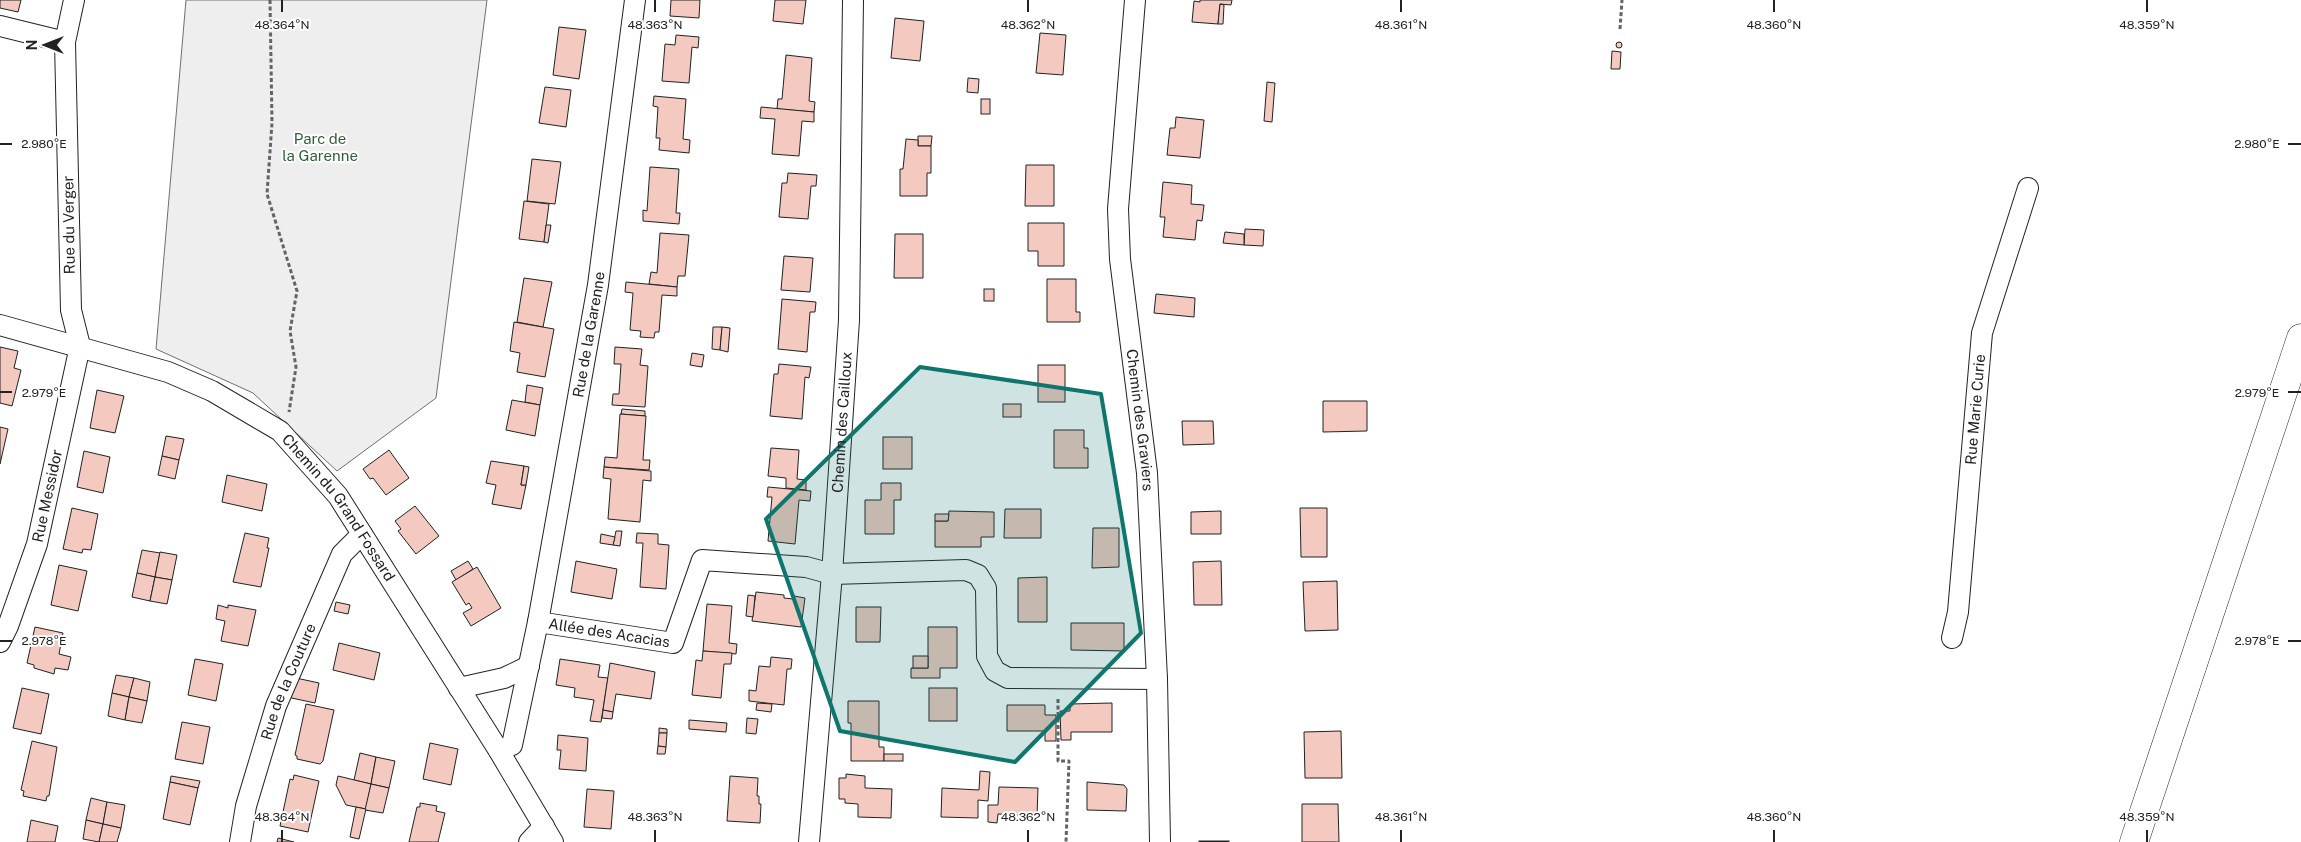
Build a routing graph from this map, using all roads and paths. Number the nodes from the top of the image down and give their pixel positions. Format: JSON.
{"nodes":[{"id":1,"x":74,"y":0,"type":"edge"},
{"id":2,"x":270,"y":0,"type":"edge"},
{"id":3,"x":635,"y":0,"type":"edge"},
{"id":4,"x":853,"y":0,"type":"edge"},
{"id":5,"x":1135,"y":0,"type":"edge"},
{"id":6,"x":1622,"y":0,"type":"edge"},
{"id":7,"x":0,"y":26,"type":"edge"},
{"id":8,"x":1620,"y":29,"type":"dead end"},
{"id":9,"x":65,"y":42,"type":"junction"},
{"id":10,"x":2028,"y":188,"type":"dead end"},
{"id":11,"x":0,"y":325,"type":"edge"},
{"id":12,"x":2301,"y":338,"type":"edge"},
{"id":13,"x":80,"y":346,"type":"junction"},
{"id":14,"x":286,"y":437,"type":"junction"},
{"id":15,"x":362,"y":534,"type":"junction"},
{"id":16,"x":832,"y":574,"type":"junction"},
{"id":17,"x":538,"y":622,"type":"junction"},
{"id":18,"x":1952,"y":638,"type":"dead end"},
{"id":19,"x":0,"y":642,"type":"edge"},
{"id":20,"x":529,"y":666,"type":"junction"},
{"id":21,"x":1058,"y":678,"type":"junction"},
{"id":22,"x":1157,"y":679,"type":"junction"},
{"id":23,"x":459,"y":688,"type":"junction"},
{"id":24,"x":500,"y":751,"type":"junction"},
{"id":25,"x":548,"y":834,"type":"edge"},
{"id":26,"x":240,"y":842,"type":"edge"},
{"id":27,"x":529,"y":842,"type":"edge"},
{"id":28,"x":809,"y":842,"type":"edge"},
{"id":29,"x":1066,"y":842,"type":"edge"},
{"id":30,"x":1160,"y":842,"type":"edge"},
{"id":31,"x":2134,"y":842,"type":"edge"}],
"edges":[{"from":1,"to":9,"type":"street","name":"Rue du Verger"},
{"from":2,"to":14,"type":"path"},
{"from":3,"to":17,"type":"street","name":"Rue de la Garenne"},
{"from":4,"to":16,"type":"street","name":"Chemin des Cailloux"},
{"from":5,"to":22,"type":"street","name":"Chemin des Graviers"},
{"from":6,"to":8,"type":"path"},
{"from":7,"to":9,"type":"street"},
{"from":9,"to":13,"type":"street","name":"Rue du Verger"},
{"from":10,"to":18,"type":"street","name":"Rue Marie Curie"},
{"from":11,"to":13,"type":"street","name":"Chemin du Grand Fossard"},
{"from":12,"to":31,"type":"main road"},
{"from":13,"to":14,"type":"street","name":"Chemin du Grand Fossard"},
{"from":13,"to":19,"type":"street","name":"Rue Messidor"},
{"from":14,"to":15,"type":"street","name":"Chemin du Grand Fossard"},
{"from":15,"to":23,"type":"street","name":"Chemin du Grand Fossard"},
{"from":15,"to":26,"type":"street","name":"Rue de la Couture"},
{"from":16,"to":17,"type":"street","name":"Allée des Acacias"},
{"from":16,"to":21,"type":"street"},
{"from":16,"to":28,"type":"street","name":"Chemin des Cailloux"},
{"from":17,"to":20,"type":"street","name":"Rue de la Garenne"},
{"from":20,"to":23,"type":"street"},
{"from":20,"to":24,"type":"street","name":"Rue de la Garenne"},
{"from":21,"to":22,"type":"street"},
{"from":21,"to":29,"type":"path"},
{"from":22,"to":30,"type":"street","name":"Chemin des Graviers"},
{"from":23,"to":24,"type":"street","name":"Chemin du Grand Fossard"},
{"from":24,"to":25,"type":"street","name":"Chemin du Grand Fossard"},
{"from":25,"to":27,"type":"street"}]}
